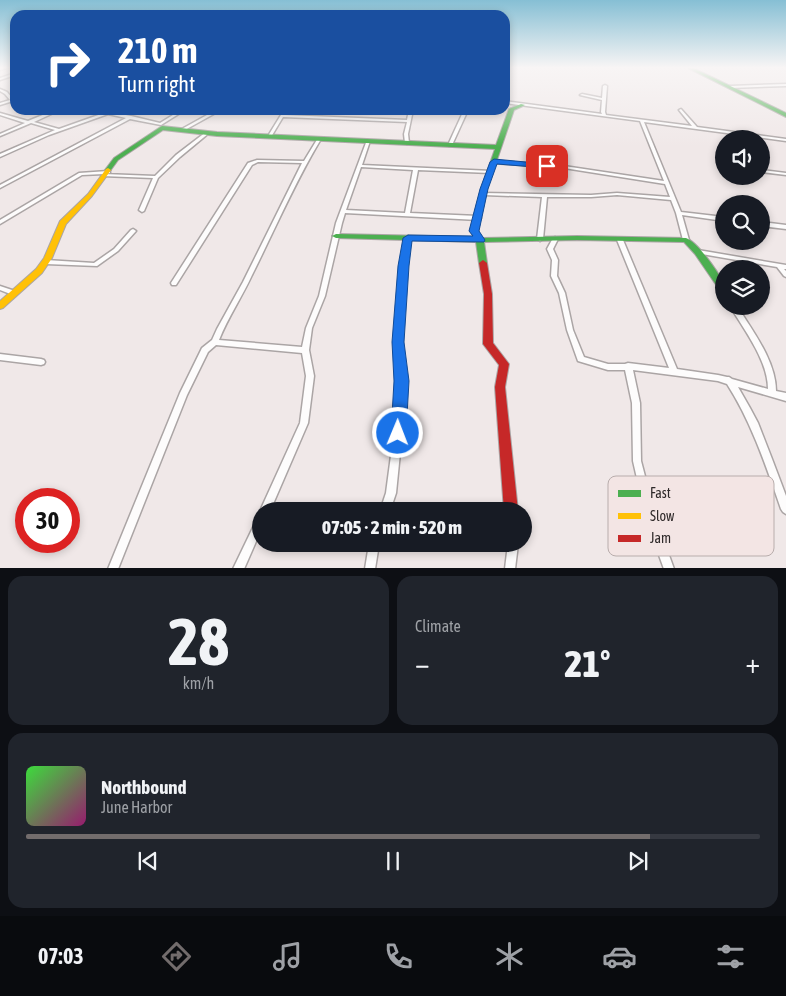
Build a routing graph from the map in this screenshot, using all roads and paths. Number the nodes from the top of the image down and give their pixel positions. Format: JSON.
{"nodes":[{"id":1,"x":604,"y":95,"type":"edge"},
{"id":2,"x":745,"y":95,"type":"edge"},
{"id":3,"x":582,"y":96,"type":"dead end"},
{"id":4,"x":604,"y":99,"type":"junction"},
{"id":5,"x":510,"y":103,"type":"edge"},
{"id":6,"x":523,"y":105,"type":"junction"},
{"id":7,"x":681,"y":110,"type":"dead end"},
{"id":8,"x":0,"y":114,"type":"edge"},
{"id":9,"x":47,"y":115,"type":"edge"},
{"id":10,"x":102,"y":115,"type":"edge"},
{"id":11,"x":120,"y":115,"type":"edge"},
{"id":12,"x":176,"y":115,"type":"edge"},
{"id":13,"x":210,"y":115,"type":"edge"},
{"id":14,"x":410,"y":115,"type":"edge"},
{"id":15,"x":464,"y":115,"type":"edge"},
{"id":16,"x":786,"y":115,"type":"edge"},
{"id":17,"x":282,"y":116,"type":"joint"},
{"id":18,"x":605,"y":116,"type":"junction"},
{"id":19,"x":131,"y":117,"type":"junction"},
{"id":20,"x":408,"y":121,"type":"junction"},
{"id":21,"x":642,"y":121,"type":"junction"},
{"id":22,"x":30,"y":123,"type":"junction"},
{"id":23,"x":162,"y":126,"type":"junction"},
{"id":24,"x":696,"y":128,"type":"junction"},
{"id":25,"x":60,"y":130,"type":"junction"},
{"id":26,"x":182,"y":130,"type":"junction"},
{"id":27,"x":207,"y":133,"type":"junction"},
{"id":28,"x":0,"y":135,"type":"edge"},
{"id":29,"x":270,"y":136,"type":"junction"},
{"id":30,"x":320,"y":138,"type":"junction"},
{"id":31,"x":786,"y":140,"type":"edge"},
{"id":32,"x":368,"y":141,"type":"junction"},
{"id":33,"x":407,"y":143,"type":"junction"},
{"id":34,"x":450,"y":145,"type":"junction"},
{"id":35,"x":500,"y":147,"type":"junction"},
{"id":36,"x":0,"y":156,"type":"edge"},
{"id":37,"x":305,"y":162,"type":"junction"},
{"id":38,"x":494,"y":162,"type":"junction"},
{"id":39,"x":360,"y":166,"type":"junction"},
{"id":40,"x":416,"y":168,"type":"junction"},
{"id":41,"x":490,"y":172,"type":"junction"},
{"id":42,"x":770,"y":172,"type":"edge"},
{"id":43,"x":106,"y":173,"type":"junction"},
{"id":44,"x":786,"y":174,"type":"edge"},
{"id":45,"x":156,"y":177,"type":"junction"},
{"id":46,"x":667,"y":183,"type":"junction"},
{"id":47,"x":0,"y":187,"type":"edge"},
{"id":48,"x":484,"y":194,"type":"junction"},
{"id":49,"x":546,"y":195,"type":"junction"},
{"id":50,"x":673,"y":199,"type":"junction"},
{"id":51,"x":142,"y":210,"type":"dead end"},
{"id":52,"x":343,"y":211,"type":"junction"},
{"id":53,"x":679,"y":213,"type":"junction"},
{"id":54,"x":407,"y":215,"type":"junction"},
{"id":55,"x":478,"y":218,"type":"junction"},
{"id":56,"x":715,"y":218,"type":"edge"},
{"id":57,"x":0,"y":222,"type":"edge"},
{"id":58,"x":770,"y":225,"type":"edge"},
{"id":59,"x":786,"y":227,"type":"edge"},
{"id":60,"x":133,"y":232,"type":"dead end"},
{"id":61,"x":336,"y":236,"type":"junction"},
{"id":62,"x":408,"y":238,"type":"junction"},
{"id":63,"x":540,"y":239,"type":"junction"},
{"id":64,"x":555,"y":239,"type":"junction"},
{"id":65,"x":480,"y":240,"type":"junction"},
{"id":66,"x":620,"y":240,"type":"junction"},
{"id":67,"x":686,"y":240,"type":"junction"},
{"id":68,"x":698,"y":252,"type":"junction"},
{"id":69,"x":46,"y":262,"type":"junction"},
{"id":70,"x":778,"y":266,"type":"junction"},
{"id":71,"x":786,"y":268,"type":"edge"},
{"id":72,"x":786,"y":275,"type":"edge"},
{"id":73,"x":715,"y":277,"type":"edge"},
{"id":74,"x":174,"y":283,"type":"dead end"},
{"id":75,"x":0,"y":288,"type":"edge"},
{"id":76,"x":13,"y":293,"type":"junction"},
{"id":77,"x":0,"y":306,"type":"edge"},
{"id":78,"x":738,"y":315,"type":"edge"},
{"id":79,"x":215,"y":342,"type":"junction"},
{"id":80,"x":305,"y":350,"type":"junction"},
{"id":81,"x":0,"y":357,"type":"edge"},
{"id":82,"x":40,"y":362,"type":"dead end"},
{"id":83,"x":628,"y":366,"type":"junction"},
{"id":84,"x":676,"y":373,"type":"junction"},
{"id":85,"x":729,"y":380,"type":"junction"},
{"id":86,"x":740,"y":383,"type":"junction"},
{"id":87,"x":738,"y":393,"type":"junction"},
{"id":88,"x":772,"y":393,"type":"junction"},
{"id":89,"x":786,"y":397,"type":"edge"},
{"id":90,"x":641,"y":476,"type":"edge"},
{"id":91,"x":773,"y":476,"type":"edge"},
{"id":92,"x":774,"y":477,"type":"edge"},
{"id":93,"x":269,"y":502,"type":"edge"},
{"id":94,"x":388,"y":502,"type":"edge"},
{"id":95,"x":510,"y":502,"type":"edge"},
{"id":96,"x":786,"y":509,"type":"edge"},
{"id":97,"x":252,"y":539,"type":"edge"},
{"id":98,"x":373,"y":552,"type":"edge"},
{"id":99,"x":512,"y":552,"type":"edge"},
{"id":100,"x":665,"y":556,"type":"edge"},
{"id":101,"x":113,"y":568,"type":"edge"},
{"id":102,"x":238,"y":568,"type":"edge"},
{"id":103,"x":370,"y":568,"type":"edge"},
{"id":104,"x":510,"y":568,"type":"edge"},
{"id":105,"x":669,"y":568,"type":"edge"}],
"edges":[{"from":1,"to":4,"type":"street"},
{"from":2,"to":16,"type":"street"},
{"from":3,"to":4,"type":"street"},
{"from":4,"to":18,"type":"street"},
{"from":5,"to":6,"type":"street"},
{"from":6,"to":18,"type":"street"},
{"from":6,"to":35,"type":"street"},
{"from":7,"to":24,"type":"street"},
{"from":8,"to":22,"type":"street"},
{"from":9,"to":22,"type":"street"},
{"from":10,"to":25,"type":"street"},
{"from":11,"to":19,"type":"street"},
{"from":12,"to":23,"type":"street"},
{"from":13,"to":26,"type":"street"},
{"from":14,"to":20,"type":"street"},
{"from":15,"to":34,"type":"street"},
{"from":17,"to":20,"type":"street"},
{"from":17,"to":29,"type":"street"},
{"from":18,"to":21,"type":"street"},
{"from":19,"to":23,"type":"street"},
{"from":19,"to":47,"type":"street"},
{"from":20,"to":33,"type":"street"},
{"from":21,"to":24,"type":"street"},
{"from":21,"to":46,"type":"street"},
{"from":22,"to":25,"type":"street"},
{"from":22,"to":28,"type":"street"},
{"from":23,"to":26,"type":"street"},
{"from":23,"to":43,"type":"street"},
{"from":24,"to":31,"type":"street"},
{"from":25,"to":36,"type":"street"},
{"from":26,"to":27,"type":"street"},
{"from":27,"to":29,"type":"street"},
{"from":27,"to":45,"type":"street"},
{"from":29,"to":30,"type":"street"},
{"from":30,"to":32,"type":"street"},
{"from":30,"to":37,"type":"street"},
{"from":32,"to":33,"type":"street"},
{"from":32,"to":39,"type":"street"},
{"from":33,"to":34,"type":"street"},
{"from":34,"to":35,"type":"street"},
{"from":35,"to":38,"type":"street"},
{"from":37,"to":74,"type":"street"},
{"from":37,"to":79,"type":"street"},
{"from":38,"to":41,"type":"street"},
{"from":38,"to":46,"type":"street"},
{"from":39,"to":40,"type":"street"},
{"from":39,"to":52,"type":"street"},
{"from":40,"to":41,"type":"street"},
{"from":40,"to":54,"type":"street"},
{"from":41,"to":48,"type":"street"},
{"from":42,"to":44,"type":"street"},
{"from":43,"to":45,"type":"street"},
{"from":43,"to":57,"type":"street"},
{"from":43,"to":69,"type":"street"},
{"from":45,"to":51,"type":"street"},
{"from":46,"to":50,"type":"street"},
{"from":48,"to":49,"type":"street"},
{"from":48,"to":55,"type":"street"},
{"from":49,"to":50,"type":"street"},
{"from":49,"to":63,"type":"street"},
{"from":50,"to":53,"type":"street"},
{"from":52,"to":54,"type":"street"},
{"from":52,"to":61,"type":"street"},
{"from":53,"to":56,"type":"street"},
{"from":53,"to":67,"type":"street"},
{"from":54,"to":55,"type":"street"},
{"from":55,"to":65,"type":"street"},
{"from":58,"to":59,"type":"street"},
{"from":60,"to":69,"type":"street"},
{"from":61,"to":62,"type":"street"},
{"from":61,"to":80,"type":"street"},
{"from":62,"to":65,"type":"street"},
{"from":62,"to":94,"type":"street"},
{"from":63,"to":64,"type":"street"},
{"from":63,"to":65,"type":"street"},
{"from":64,"to":66,"type":"street"},
{"from":64,"to":83,"type":"street"},
{"from":65,"to":95,"type":"street"},
{"from":66,"to":67,"type":"street"},
{"from":66,"to":84,"type":"street"},
{"from":67,"to":68,"type":"street"},
{"from":68,"to":70,"type":"street"},
{"from":68,"to":73,"type":"street"},
{"from":69,"to":76,"type":"street"},
{"from":70,"to":71,"type":"street"},
{"from":70,"to":72,"type":"street"},
{"from":75,"to":76,"type":"street"},
{"from":76,"to":77,"type":"street"},
{"from":78,"to":88,"type":"street"},
{"from":79,"to":80,"type":"street"},
{"from":79,"to":101,"type":"street"},
{"from":80,"to":93,"type":"street"},
{"from":81,"to":82,"type":"street"},
{"from":83,"to":84,"type":"street"},
{"from":83,"to":90,"type":"street"},
{"from":84,"to":85,"type":"street"},
{"from":85,"to":86,"type":"street"},
{"from":85,"to":87,"type":"street"},
{"from":86,"to":87,"type":"street"},
{"from":86,"to":88,"type":"street"},
{"from":87,"to":91,"type":"street"},
{"from":88,"to":89,"type":"street"},
{"from":92,"to":96,"type":"street"},
{"from":97,"to":102,"type":"street"},
{"from":98,"to":103,"type":"street"},
{"from":99,"to":104,"type":"street"},
{"from":100,"to":105,"type":"street"}]}
